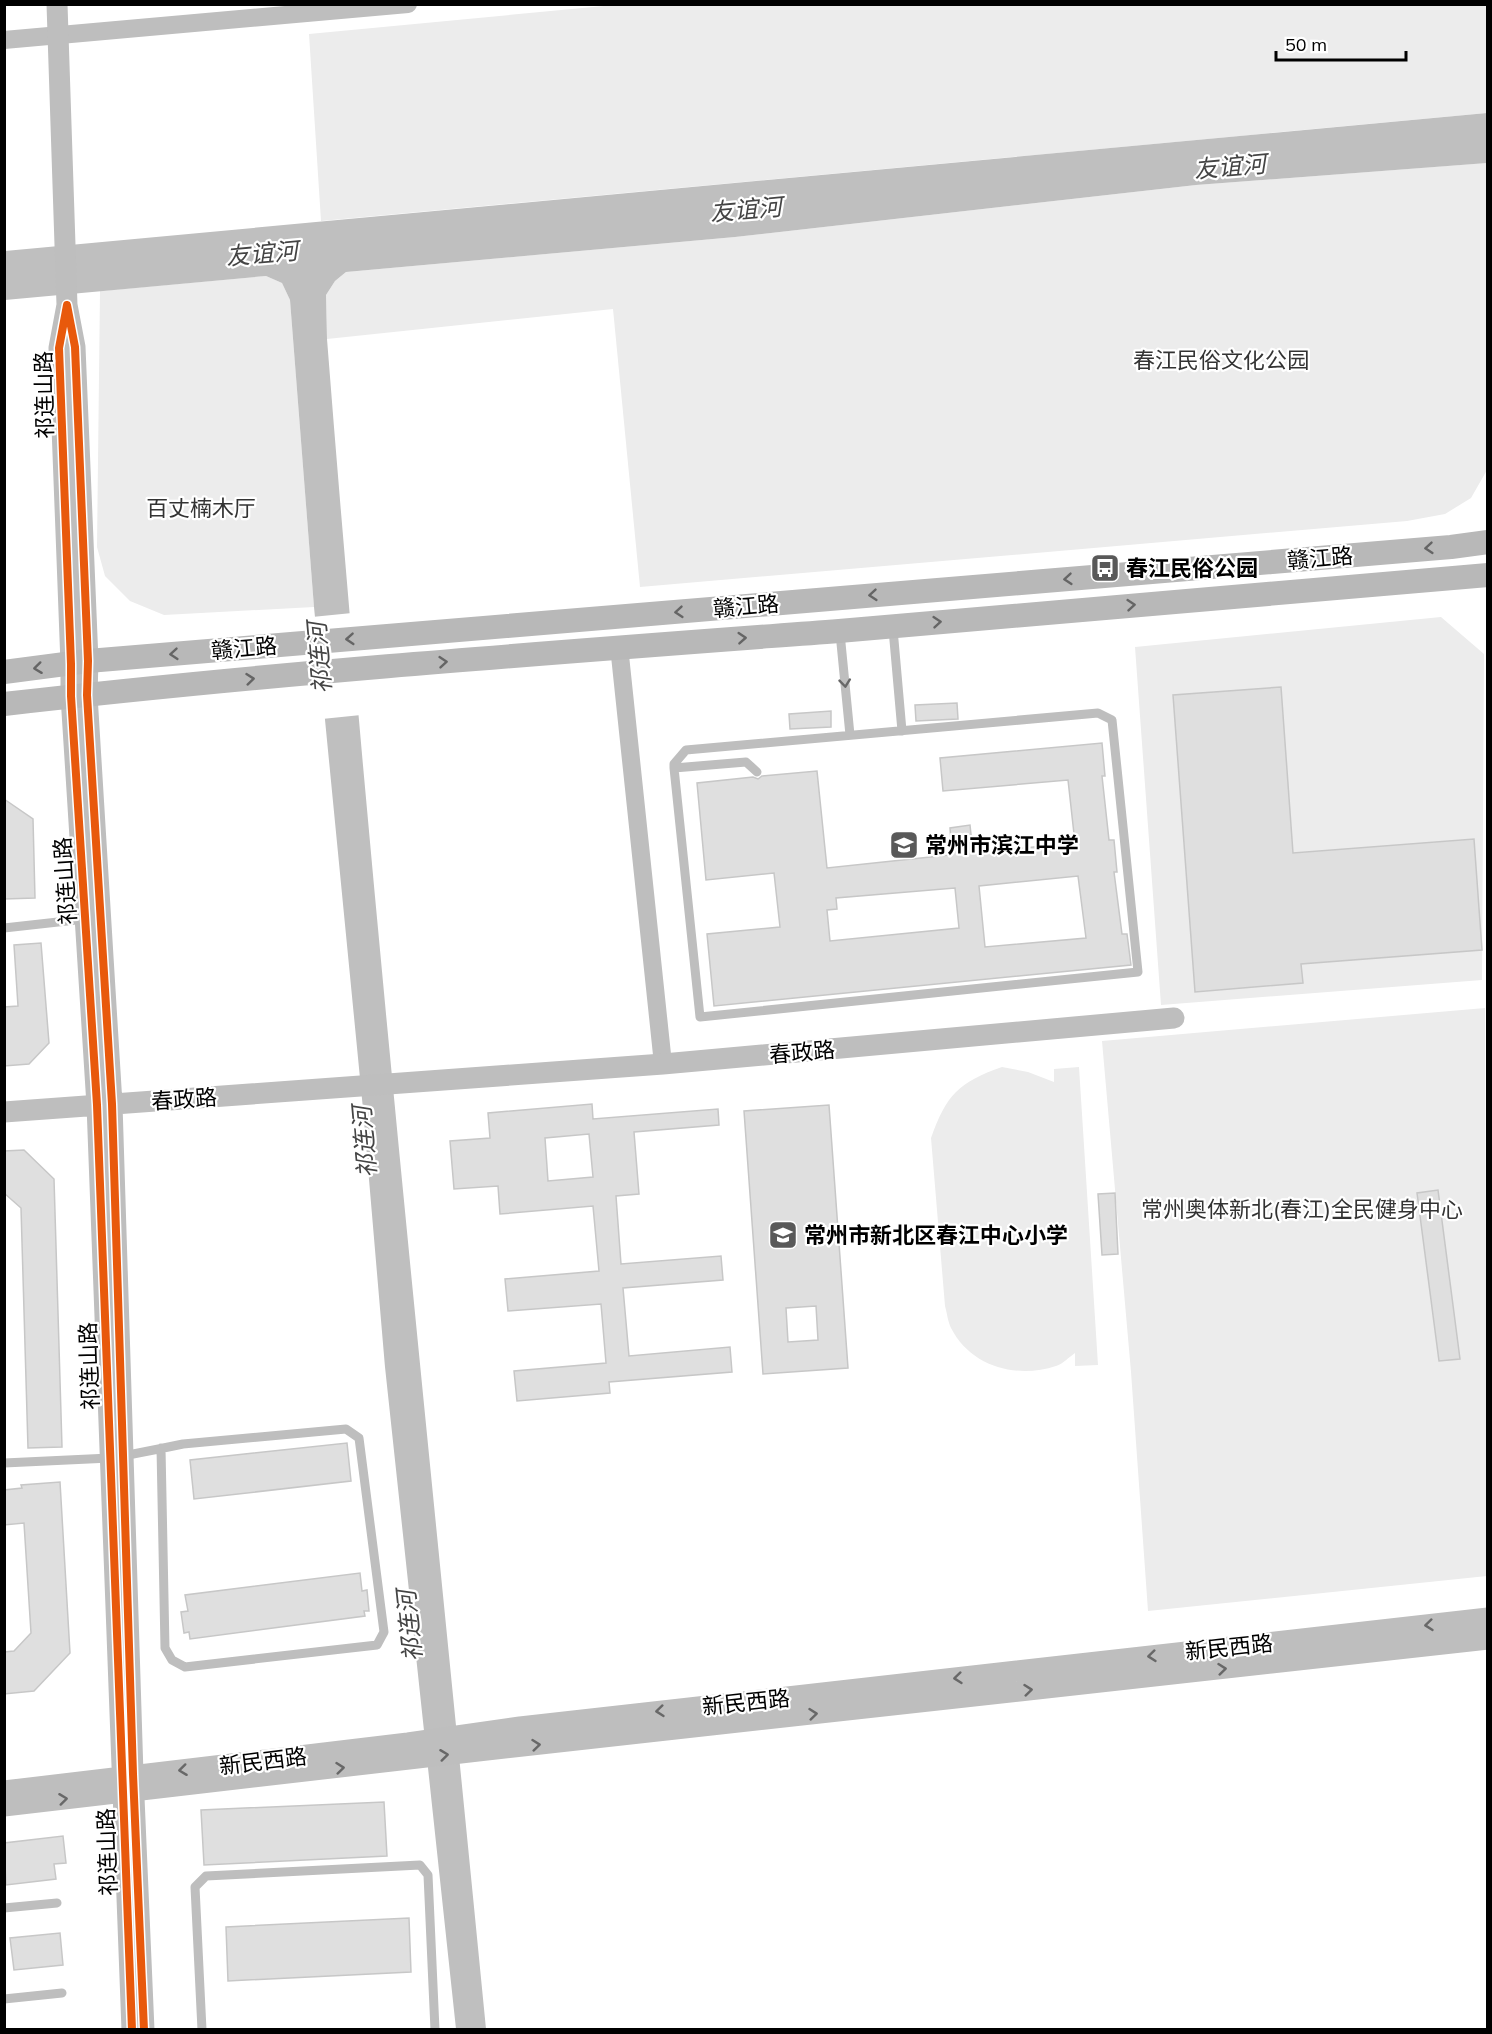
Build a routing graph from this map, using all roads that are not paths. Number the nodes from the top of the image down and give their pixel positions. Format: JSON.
{"nodes":[{"id":1,"x":57,"y":4,"type":"edge"},
{"id":2,"x":408,"y":4,"type":"edge"},
{"id":3,"x":58,"y":34,"type":"junction"},
{"id":4,"x":4,"y":40,"type":"edge"},
{"id":5,"x":1488,"y":542,"type":"edge"},
{"id":6,"x":1488,"y":575,"type":"edge"},
{"id":7,"x":893,"y":626,"type":"junction"},
{"id":8,"x":840,"y":631,"type":"junction"},
{"id":9,"x":619,"y":646,"type":"junction"},
{"id":10,"x":80,"y":662,"type":"junction"},
{"id":11,"x":4,"y":672,"type":"edge"},
{"id":12,"x":79,"y":696,"type":"junction"},
{"id":13,"x":4,"y":704,"type":"edge"},
{"id":14,"x":902,"y":731,"type":"junction"},
{"id":15,"x":850,"y":735,"type":"junction"},
{"id":16,"x":674,"y":768,"type":"junction"},
{"id":17,"x":757,"y":772,"type":"dead end"},
{"id":18,"x":86,"y":919,"type":"junction"},
{"id":19,"x":4,"y":928,"type":"edge"},
{"id":20,"x":1174,"y":1018,"type":"dead end"},
{"id":21,"x":663,"y":1064,"type":"junction"},
{"id":22,"x":105,"y":1104,"type":"junction"},
{"id":23,"x":4,"y":1112,"type":"edge"},
{"id":24,"x":161,"y":1448,"type":"junction"},
{"id":25,"x":117,"y":1457,"type":"junction"},
{"id":26,"x":4,"y":1463,"type":"edge"},
{"id":27,"x":1488,"y":1618,"type":"edge"},
{"id":28,"x":1488,"y":1639,"type":"edge"},
{"id":29,"x":476,"y":1742,"type":"junction"},
{"id":30,"x":128,"y":1785,"type":"junction"},
{"id":31,"x":4,"y":1791,"type":"edge"},
{"id":32,"x":4,"y":1806,"type":"edge"},
{"id":33,"x":57,"y":1903,"type":"dead end"},
{"id":34,"x":4,"y":1908,"type":"edge"},
{"id":35,"x":62,"y":1993,"type":"dead end"},
{"id":36,"x":4,"y":1998,"type":"edge"},
{"id":37,"x":132,"y":2030,"type":"edge"},
{"id":38,"x":144,"y":2030,"type":"edge"},
{"id":39,"x":202,"y":2030,"type":"edge"},
{"id":40,"x":435,"y":2030,"type":"edge"}],
"edges":[{"from":1,"to":3,"type":"street","name":"祁连山路"},
{"from":2,"to":3,"type":"street"},
{"from":3,"to":4,"type":"street"},
{"from":3,"to":10,"type":"street","name":"祁连山路"},
{"from":5,"to":10,"type":"main road","name":"赣江路","one_way":true},
{"from":7,"to":6,"type":"main road","name":"赣江路","one_way":true},
{"from":7,"to":8,"type":"main road","name":"赣江路"},
{"from":7,"to":14,"type":"lane"},
{"from":9,"to":8,"type":"main road","name":"赣江路","one_way":true},
{"from":8,"to":15,"type":"lane","one_way":true},
{"from":12,"to":9,"type":"main road","name":"赣江路","one_way":true},
{"from":9,"to":21,"type":"street"},
{"from":10,"to":11,"type":"main road","name":"赣江路","one_way":true},
{"from":10,"to":12,"type":"street","name":"祁连山路"},
{"from":12,"to":13,"type":"main road","name":"赣江路"},
{"from":12,"to":18,"type":"street","name":"祁连山路"},
{"from":12,"to":22,"type":"street","name":"祁连山路"},
{"from":14,"to":15,"type":"lane"},
{"from":14,"to":16,"type":"lane"},
{"from":15,"to":16,"type":"lane"},
{"from":16,"to":17,"type":"lane"},
{"from":18,"to":19,"type":"lane"},
{"from":18,"to":22,"type":"street","name":"祁连山路"},
{"from":20,"to":21,"type":"street","name":"春政路"},
{"from":21,"to":22,"type":"street","name":"春政路"},
{"from":22,"to":23,"type":"street","name":"春政路"},
{"from":22,"to":25,"type":"street","name":"祁连山路"},
{"from":24,"to":24,"type":"lane"},
{"from":24,"to":25,"type":"lane"},
{"from":25,"to":26,"type":"lane"},
{"from":25,"to":30,"type":"street","name":"祁连山路"},
{"from":27,"to":29,"type":"street","name":"新民西路","one_way":true},
{"from":29,"to":28,"type":"street","name":"新民西路","one_way":true},
{"from":29,"to":30,"type":"street","name":"新民西路"},
{"from":30,"to":31,"type":"street","name":"新民西路"},
{"from":32,"to":30,"type":"street","name":"新民西路","one_way":true},
{"from":30,"to":37,"type":"street","name":"祁连山路"},
{"from":30,"to":38,"type":"street","name":"祁连山路"},
{"from":33,"to":34,"type":"lane"},
{"from":35,"to":36,"type":"lane"},
{"from":39,"to":40,"type":"lane"}]}
